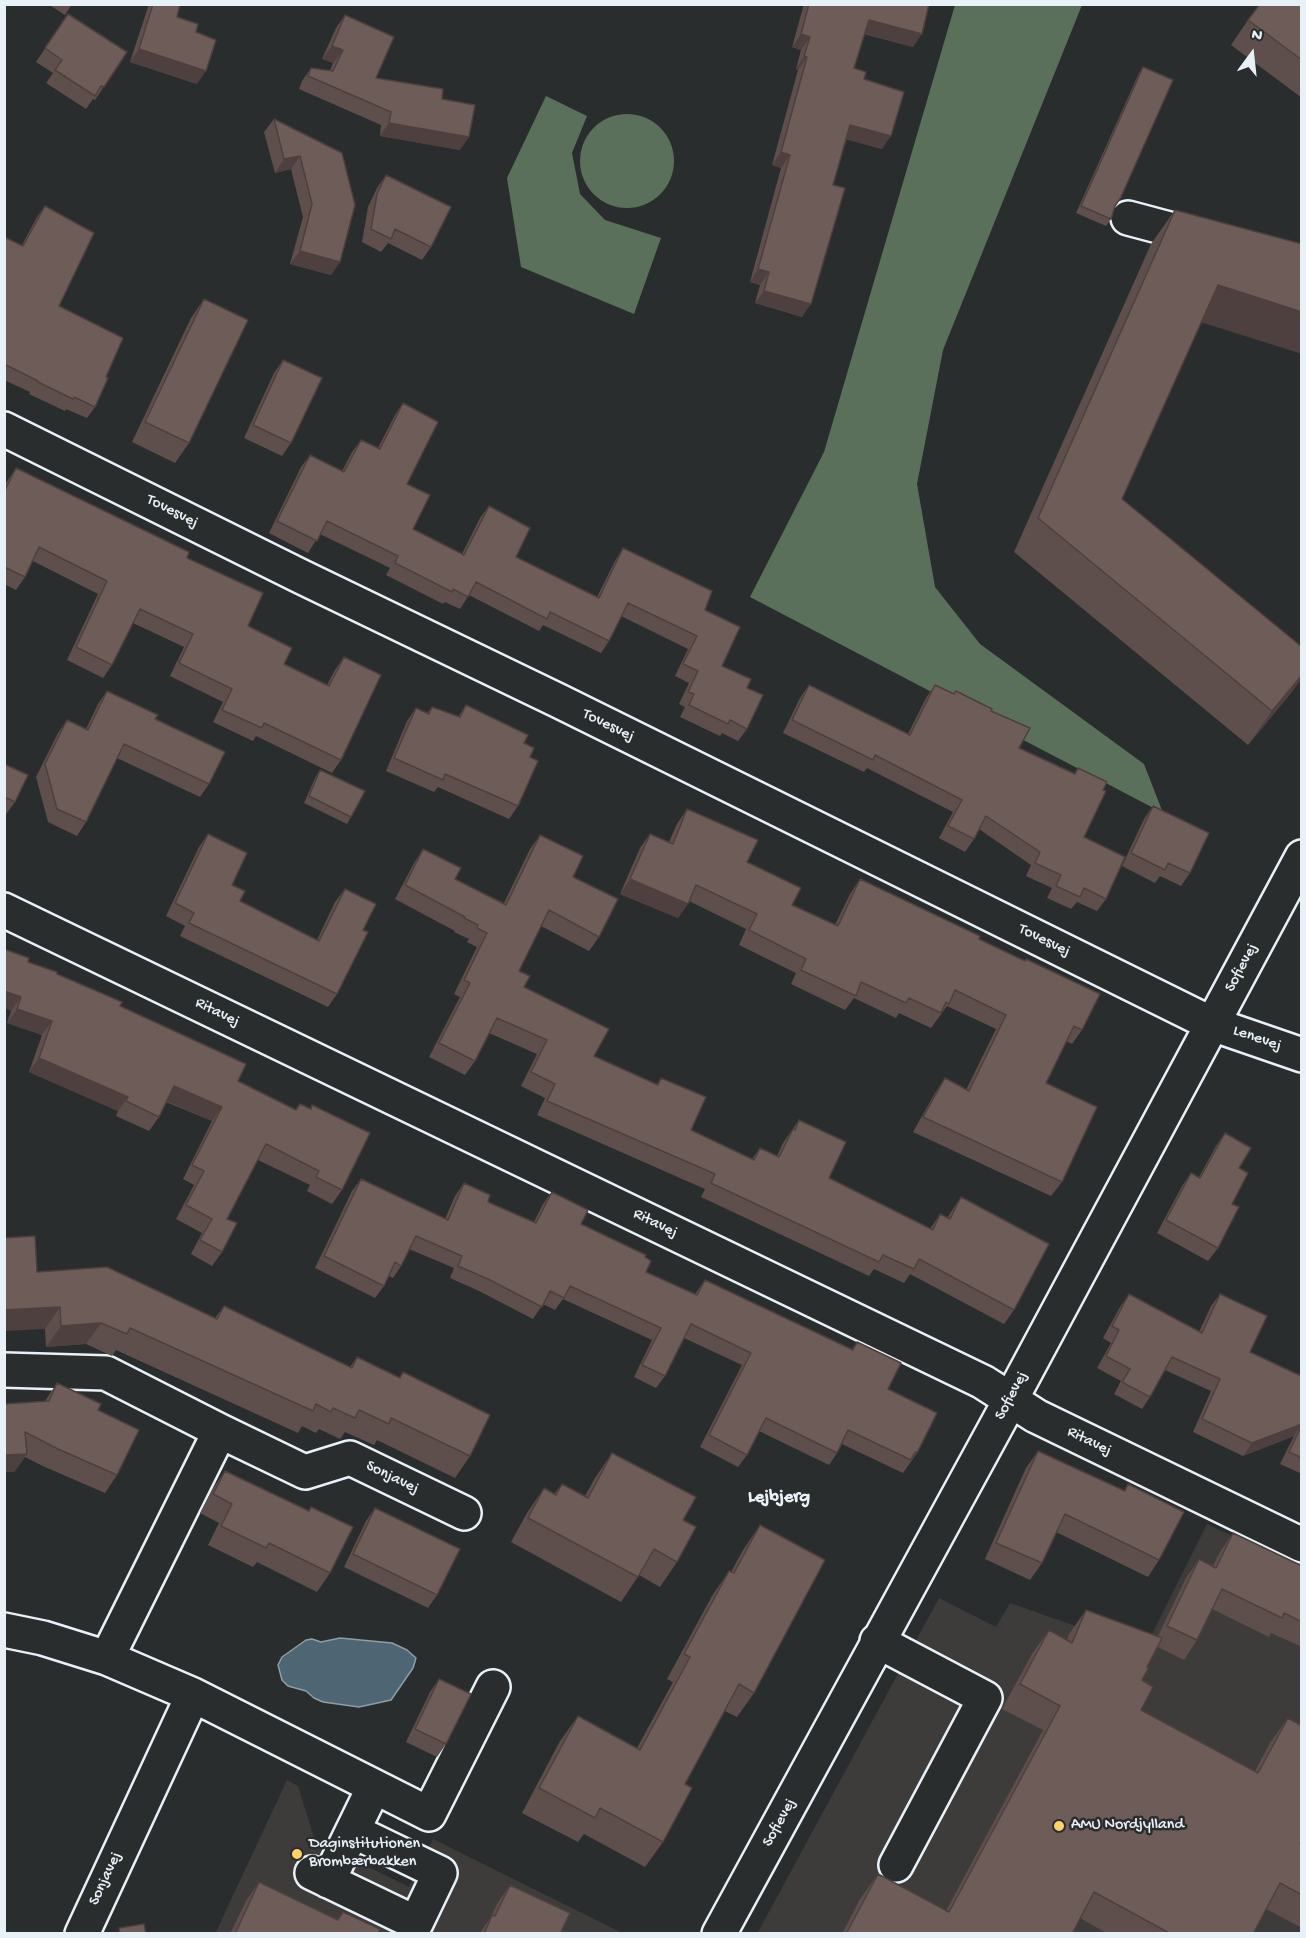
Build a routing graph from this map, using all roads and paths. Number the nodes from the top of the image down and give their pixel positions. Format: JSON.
{"nodes":[{"id":1,"x":1128,"y":218,"type":"dead end"},
{"id":2,"x":1239,"y":248,"type":"edge"},
{"id":3,"x":4,"y":429,"type":"edge"},
{"id":4,"x":1302,"y":857,"type":"edge"},
{"id":5,"x":4,"y":910,"type":"edge"},
{"id":6,"x":1212,"y":1024,"type":"junction"},
{"id":7,"x":1302,"y":1055,"type":"edge"},
{"id":8,"x":4,"y":1370,"type":"edge"},
{"id":9,"x":1011,"y":1399,"type":"junction"},
{"id":10,"x":220,"y":1431,"type":"junction"},
{"id":11,"x":464,"y":1513,"type":"dead end"},
{"id":12,"x":1302,"y":1545,"type":"edge"},
{"id":13,"x":4,"y":1630,"type":"edge"},
{"id":14,"x":877,"y":1641,"type":"junction"},
{"id":15,"x":107,"y":1658,"type":"junction"},
{"id":16,"x":494,"y":1687,"type":"dead end"},
{"id":17,"x":193,"y":1695,"type":"junction"},
{"id":18,"x":374,"y":1787,"type":"junction"},
{"id":19,"x":353,"y":1831,"type":"junction"},
{"id":20,"x":896,"y":1865,"type":"dead end"},
{"id":21,"x":82,"y":1934,"type":"edge"},
{"id":22,"x":719,"y":1934,"type":"edge"}],
"edges":[{"from":1,"to":2,"type":"street"},
{"from":3,"to":6,"type":"street","name":"Tovesvej"},
{"from":4,"to":6,"type":"street","name":"Sofievej"},
{"from":5,"to":9,"type":"street","name":"Ritavej"},
{"from":6,"to":7,"type":"street","name":"Lenevej"},
{"from":6,"to":9,"type":"street","name":"Sofievej"},
{"from":8,"to":10,"type":"street","name":"Sonjavej"},
{"from":9,"to":12,"type":"street","name":"Ritavej"},
{"from":9,"to":14,"type":"street","name":"Sofievej"},
{"from":10,"to":11,"type":"street","name":"Sonjavej"},
{"from":10,"to":15,"type":"street"},
{"from":13,"to":15,"type":"street"},
{"from":14,"to":20,"type":"street"},
{"from":14,"to":22,"type":"street","name":"Sofievej"},
{"from":15,"to":17,"type":"street"},
{"from":16,"to":18,"type":"street"},
{"from":17,"to":18,"type":"street"},
{"from":17,"to":21,"type":"street","name":"Sonjavej"},
{"from":18,"to":19,"type":"street"},
{"from":19,"to":19,"type":"street"}]}
